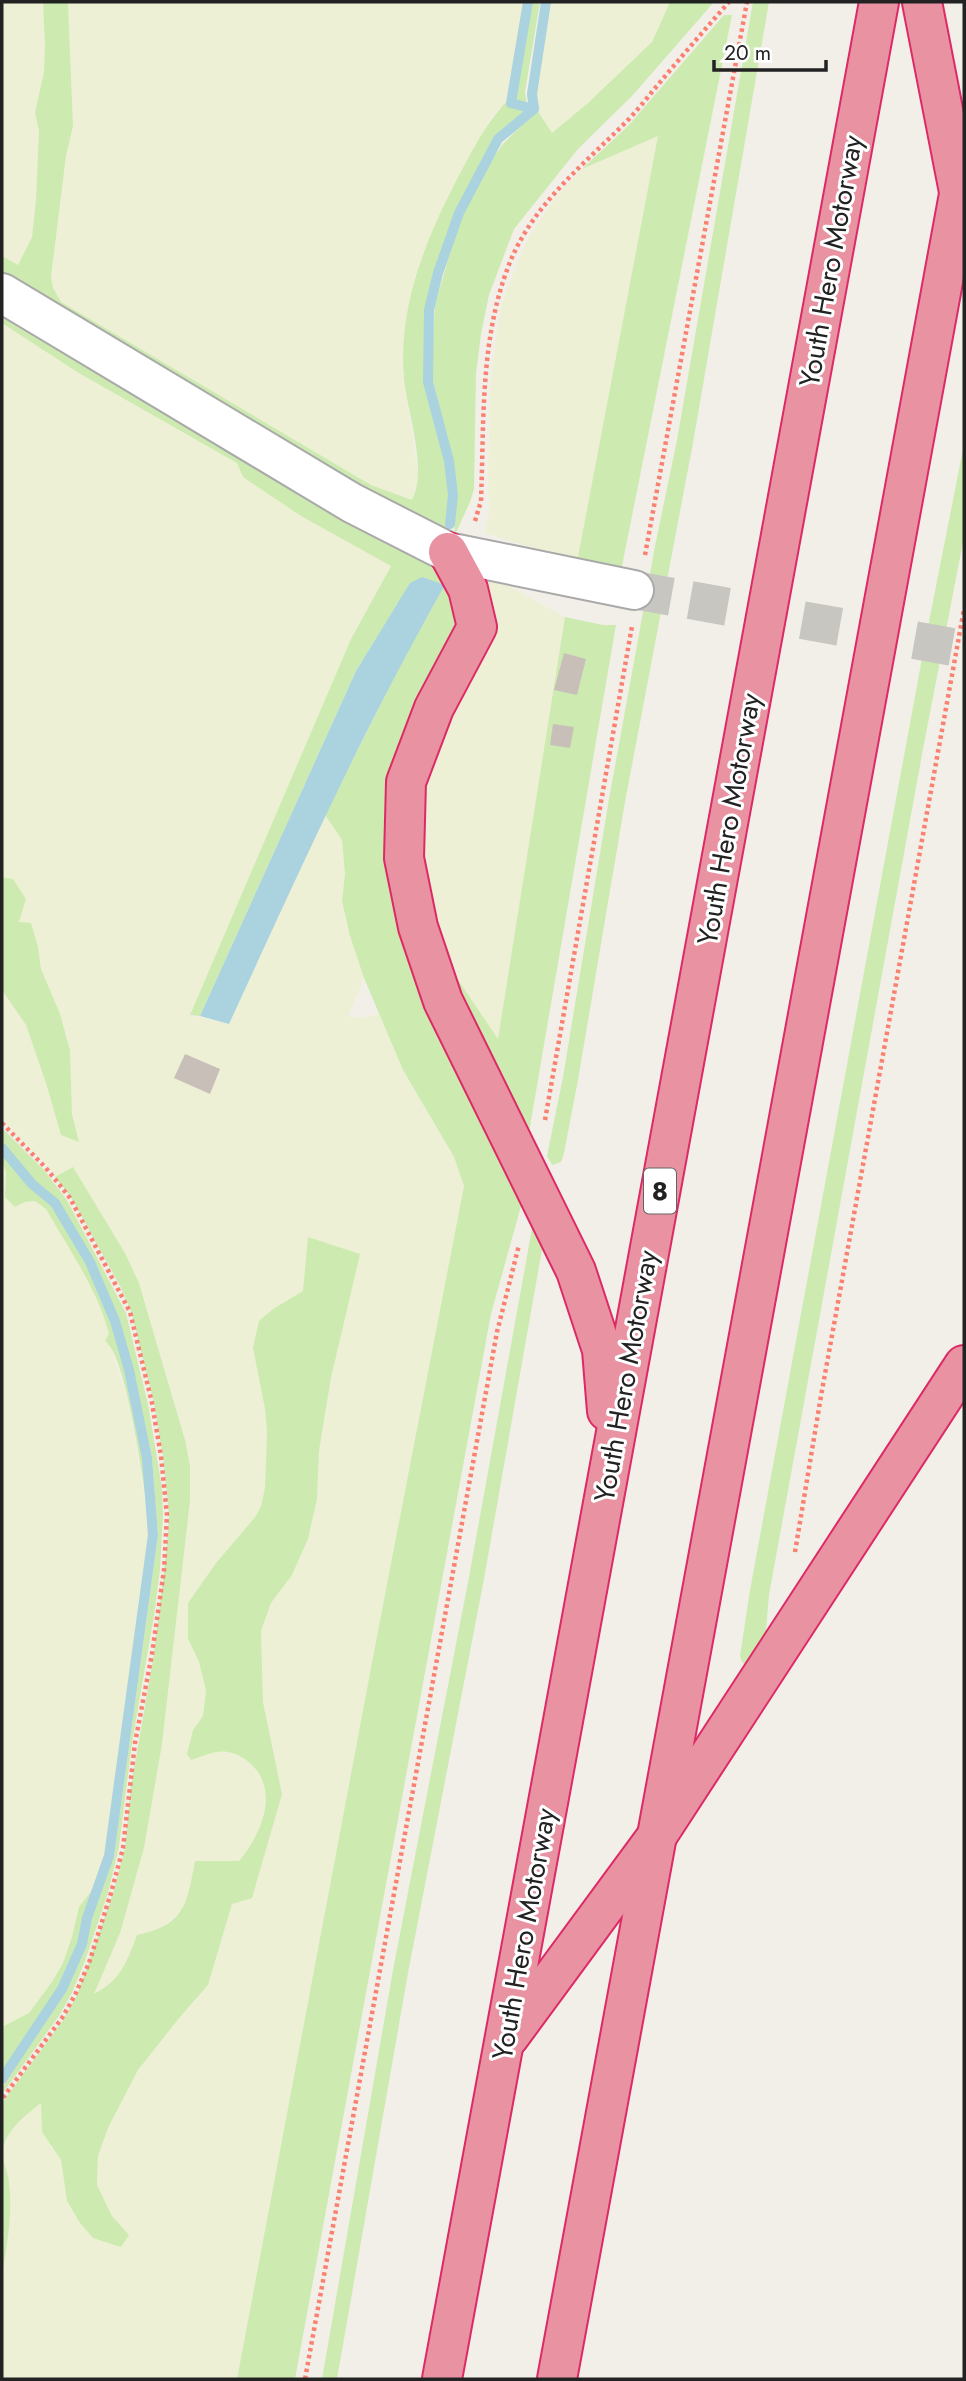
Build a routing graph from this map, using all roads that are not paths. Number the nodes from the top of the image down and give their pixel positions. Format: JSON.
{"nodes":[{"id":1,"x":879,"y":2,"type":"edge"},
{"id":2,"x":922,"y":2,"type":"edge"},
{"id":3,"x":962,"y":179,"type":"edge"},
{"id":4,"x":964,"y":272,"type":"edge"},
{"id":5,"x":2,"y":293,"type":"edge"},
{"id":6,"x":448,"y":552,"type":"junction"},
{"id":7,"x":635,"y":590,"type":"tunnel mouth"},
{"id":8,"x":964,"y":1365,"type":"edge"},
{"id":9,"x":611,"y":1458,"type":"junction"},
{"id":10,"x":657,"y":1836,"type":"junction"},
{"id":11,"x":503,"y":2044,"type":"junction"},
{"id":12,"x":442,"y":2379,"type":"edge"},
{"id":13,"x":557,"y":2379,"type":"edge"}],
"edges":[{"from":1,"to":9,"type":"highway","name":"Youth Hero Motorway","number":"8"},
{"from":2,"to":3,"type":"highway"},
{"from":3,"to":4,"type":"highway"},
{"from":3,"to":10,"type":"highway"},
{"from":5,"to":6,"type":"street"},
{"from":6,"to":7,"type":"street"},
{"from":6,"to":9,"type":"highway"},
{"from":8,"to":10,"type":"highway"},
{"from":9,"to":11,"type":"highway","name":"Youth Hero Motorway","number":"8"},
{"from":10,"to":11,"type":"highway"},
{"from":10,"to":13,"type":"highway"},
{"from":11,"to":12,"type":"highway","name":"Youth Hero Motorway","number":"8"}]}
